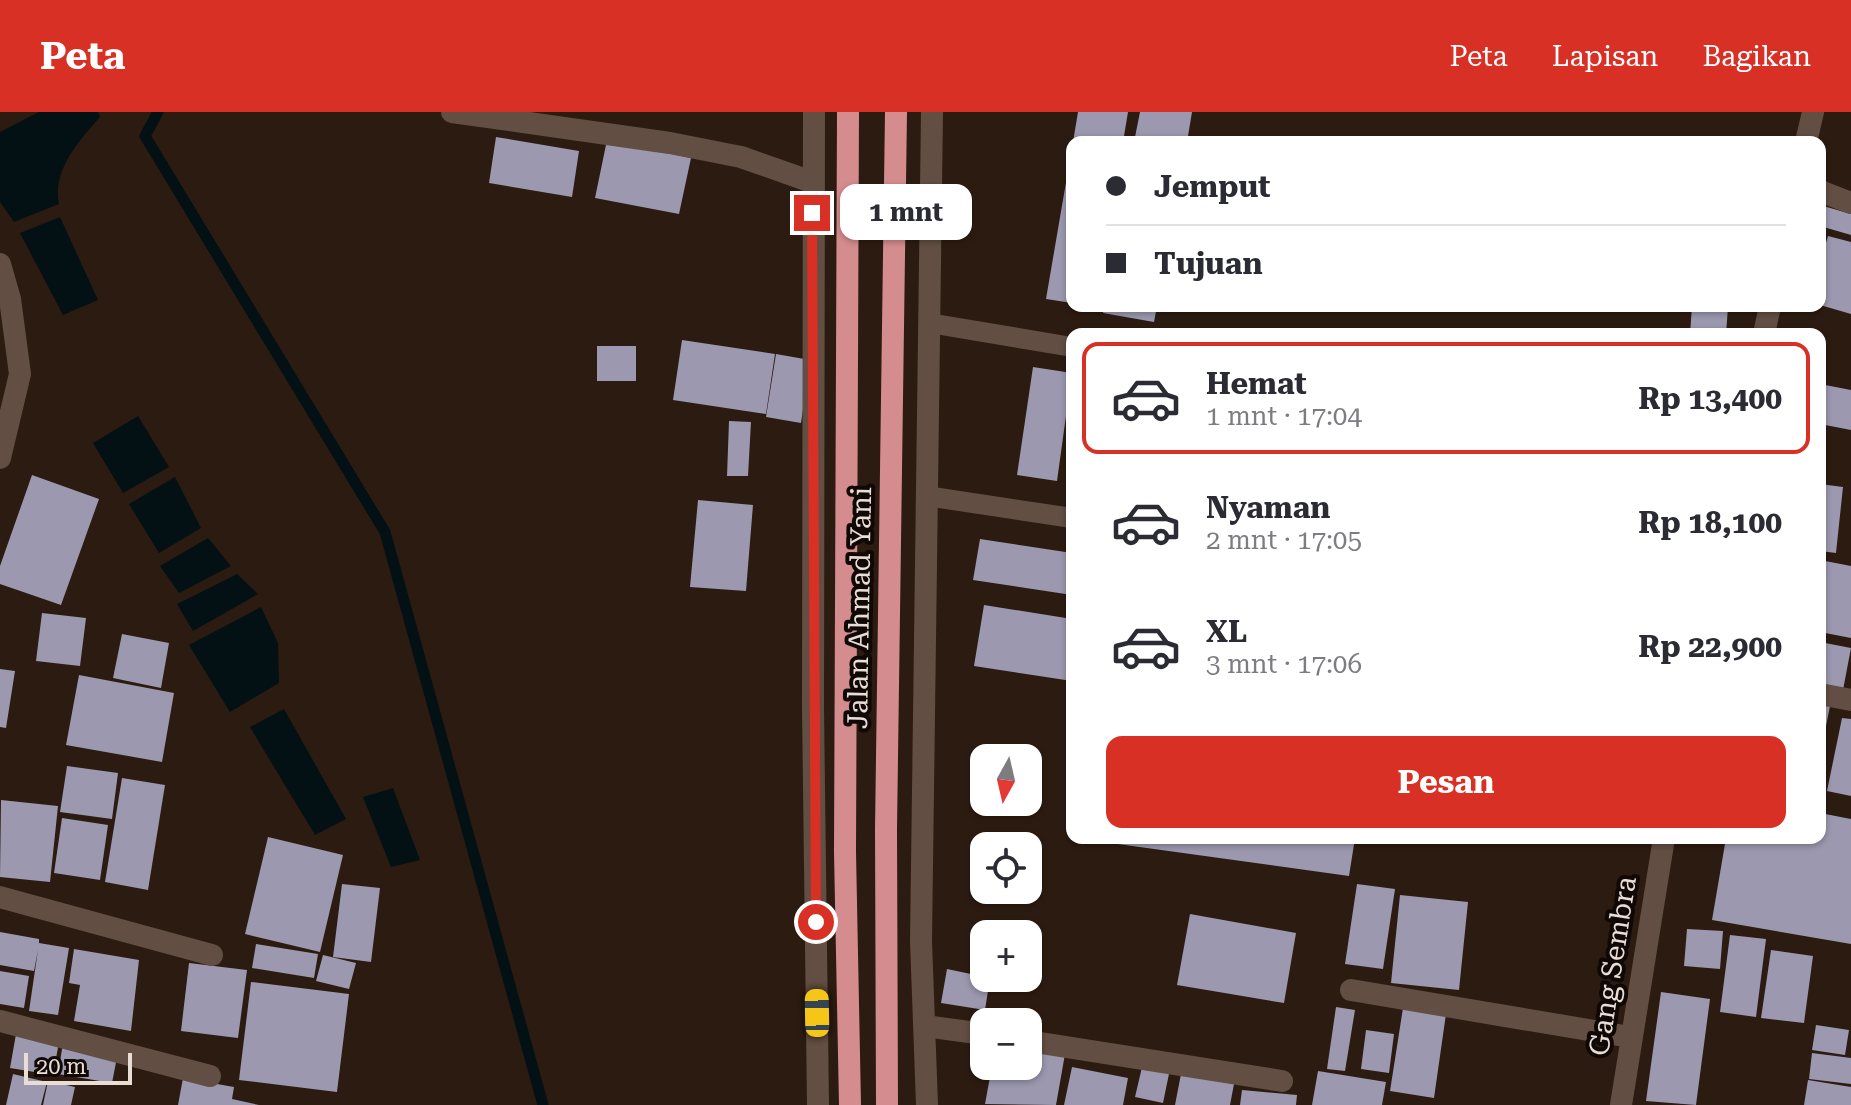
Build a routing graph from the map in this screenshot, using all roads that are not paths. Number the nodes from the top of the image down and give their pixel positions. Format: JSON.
{"nodes":[{"id":1,"x":452,"y":112,"type":"edge"},
{"id":2,"x":814,"y":112,"type":"edge"},
{"id":3,"x":848,"y":112,"type":"edge"},
{"id":4,"x":896,"y":112,"type":"edge"},
{"id":5,"x":932,"y":112,"type":"edge"},
{"id":6,"x":1813,"y":112,"type":"edge"},
{"id":7,"x":1807,"y":136,"type":"edge"},
{"id":8,"x":812,"y":182,"type":"junction"},
{"id":9,"x":1826,"y":193,"type":"edge"},
{"id":10,"x":1851,"y":203,"type":"edge"},
{"id":11,"x":0,"y":264,"type":"edge"},
{"id":12,"x":929,"y":323,"type":"junction"},
{"id":13,"x":8,"y":334,"type":"edge"},
{"id":14,"x":1066,"y":346,"type":"edge"},
{"id":15,"x":0,"y":458,"type":"edge"},
{"id":16,"x":926,"y":496,"type":"junction"},
{"id":17,"x":1066,"y":517,"type":"edge"},
{"id":18,"x":1826,"y":695,"type":"edge"},
{"id":19,"x":1851,"y":700,"type":"edge"},
{"id":20,"x":1663,"y":844,"type":"edge"},
{"id":21,"x":0,"y":897,"type":"edge"},
{"id":22,"x":212,"y":955,"type":"dead end"},
{"id":23,"x":1351,"y":990,"type":"dead end"},
{"id":24,"x":0,"y":1021,"type":"edge"},
{"id":25,"x":925,"y":1026,"type":"junction"},
{"id":26,"x":970,"y":1032,"type":"edge"},
{"id":27,"x":1630,"y":1037,"type":"junction"},
{"id":28,"x":1042,"y":1043,"type":"edge"},
{"id":29,"x":210,"y":1076,"type":"dead end"},
{"id":30,"x":1282,"y":1081,"type":"dead end"},
{"id":31,"x":818,"y":1105,"type":"edge"},
{"id":32,"x":850,"y":1105,"type":"edge"},
{"id":33,"x":887,"y":1105,"type":"edge"},
{"id":34,"x":927,"y":1105,"type":"edge"},
{"id":35,"x":1621,"y":1105,"type":"edge"}],
"edges":[{"from":1,"to":8,"type":"street"},
{"from":2,"to":8,"type":"street"},
{"from":3,"to":32,"type":"highway","name":"Jalan Ahmad Yani"},
{"from":4,"to":33,"type":"highway","name":"Jalan Ahmad Yani"},
{"from":5,"to":12,"type":"street"},
{"from":6,"to":7,"type":"street"},
{"from":8,"to":31,"type":"street"},
{"from":9,"to":10,"type":"street"},
{"from":11,"to":13,"type":"street"},
{"from":12,"to":14,"type":"lane"},
{"from":12,"to":16,"type":"street"},
{"from":13,"to":15,"type":"street"},
{"from":16,"to":17,"type":"lane"},
{"from":16,"to":25,"type":"street"},
{"from":18,"to":19,"type":"street"},
{"from":20,"to":27,"type":"street","name":"Gang Sembra"},
{"from":21,"to":22,"type":"street"},
{"from":23,"to":27,"type":"street"},
{"from":24,"to":29,"type":"street"},
{"from":25,"to":26,"type":"street"},
{"from":25,"to":34,"type":"street"},
{"from":27,"to":35,"type":"street","name":"Gang Sembra"},
{"from":28,"to":30,"type":"street"}]}
